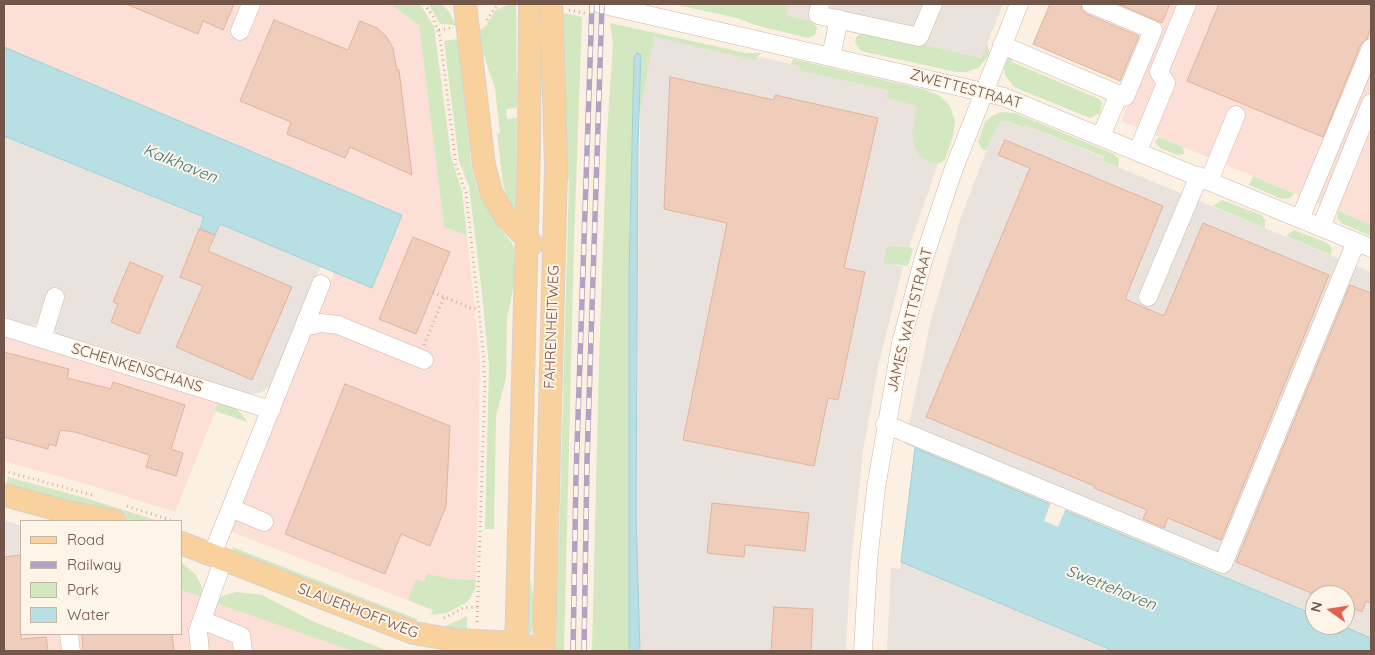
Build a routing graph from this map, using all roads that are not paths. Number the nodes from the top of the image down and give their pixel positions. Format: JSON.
{"nodes":[{"id":1,"x":251,"y":4,"type":"edge"},
{"id":2,"x":465,"y":4,"type":"edge"},
{"id":3,"x":600,"y":4,"type":"edge"},
{"id":4,"x":820,"y":4,"type":"edge"},
{"id":5,"x":933,"y":4,"type":"edge"},
{"id":6,"x":1019,"y":4,"type":"edge"},
{"id":7,"x":1091,"y":4,"type":"edge"},
{"id":8,"x":1187,"y":4,"type":"edge"},
{"id":9,"x":530,"y":9,"type":"edge"},
{"id":10,"x":552,"y":12,"type":"edge"},
{"id":11,"x":839,"y":19,"type":"junction"},
{"id":12,"x":240,"y":31,"type":"dead end"},
{"id":13,"x":1002,"y":45,"type":"junction"},
{"id":14,"x":1371,"y":48,"type":"edge"},
{"id":15,"x":831,"y":56,"type":"junction"},
{"id":16,"x":984,"y":90,"type":"junction"},
{"id":17,"x":1119,"y":94,"type":"junction"},
{"id":18,"x":1371,"y":103,"type":"edge"},
{"id":19,"x":1236,"y":115,"type":"dead end"},
{"id":20,"x":1101,"y":136,"type":"junction"},
{"id":21,"x":1138,"y":151,"type":"junction"},
{"id":22,"x":1204,"y":179,"type":"junction"},
{"id":23,"x":1300,"y":219,"type":"junction"},
{"id":24,"x":1320,"y":227,"type":"junction"},
{"id":25,"x":526,"y":239,"type":"junction"},
{"id":26,"x":1363,"y":245,"type":"edge"},
{"id":27,"x":321,"y":284,"type":"dead end"},
{"id":28,"x":55,"y":297,"type":"dead end"},
{"id":29,"x":1148,"y":297,"type":"dead end"},
{"id":30,"x":552,"y":325,"type":"junction"},
{"id":31,"x":4,"y":327,"type":"edge"},
{"id":32,"x":304,"y":327,"type":"junction"},
{"id":33,"x":42,"y":339,"type":"junction"},
{"id":34,"x":421,"y":359,"type":"road end"},
{"id":35,"x":271,"y":410,"type":"junction"},
{"id":36,"x":886,"y":424,"type":"junction"},
{"id":37,"x":4,"y":495,"type":"edge"},
{"id":38,"x":231,"y":508,"type":"junction"},
{"id":39,"x":76,"y":517,"type":"edge"},
{"id":40,"x":111,"y":520,"type":"edge"},
{"id":41,"x":264,"y":522,"type":"dead end"},
{"id":42,"x":182,"y":545,"type":"edge"},
{"id":43,"x":182,"y":557,"type":"edge"},
{"id":44,"x":216,"y":564,"type":"junction"},
{"id":45,"x":202,"y":620,"type":"junction"},
{"id":46,"x":69,"y":635,"type":"edge"},
{"id":47,"x":516,"y":647,"type":"edge"},
{"id":48,"x":71,"y":651,"type":"edge"},
{"id":49,"x":200,"y":651,"type":"edge"},
{"id":50,"x":243,"y":651,"type":"edge"},
{"id":51,"x":431,"y":651,"type":"edge"},
{"id":52,"x":543,"y":651,"type":"edge"},
{"id":53,"x":863,"y":651,"type":"edge"}],
"edges":[{"from":1,"to":12,"type":"street"},
{"from":2,"to":25,"type":"main road"},
{"from":3,"to":15,"type":"street","name":"ZWETTESTRAAT"},
{"from":4,"to":11,"type":"street"},
{"from":5,"to":11,"type":"street"},
{"from":6,"to":13,"type":"street","name":"JAMES WATTSTRAAT"},
{"from":7,"to":17,"type":"street"},
{"from":8,"to":21,"type":"street"},
{"from":9,"to":25,"type":"main road","name":"FAHRENHEITWEG"},
{"from":10,"to":30,"type":"main road","name":"FAHRENHEITWEG"},
{"from":11,"to":15,"type":"street"},
{"from":13,"to":16,"type":"street","name":"JAMES WATTSTRAAT"},
{"from":13,"to":17,"type":"street"},
{"from":14,"to":23,"type":"street"},
{"from":15,"to":16,"type":"street","name":"ZWETTESTRAAT"},
{"from":16,"to":20,"type":"street","name":"ZWETTESTRAAT"},
{"from":16,"to":36,"type":"street","name":"JAMES WATTSTRAAT"},
{"from":17,"to":20,"type":"street"},
{"from":18,"to":24,"type":"street"},
{"from":19,"to":22,"type":"street"},
{"from":20,"to":21,"type":"street","name":"ZWETTESTRAAT"},
{"from":21,"to":22,"type":"street","name":"ZWETTESTRAAT"},
{"from":22,"to":23,"type":"street","name":"ZWETTESTRAAT"},
{"from":22,"to":29,"type":"street"},
{"from":23,"to":24,"type":"street","name":"ZWETTESTRAAT"},
{"from":24,"to":26,"type":"street","name":"ZWETTESTRAAT"},
{"from":25,"to":30,"type":"main road"},
{"from":25,"to":47,"type":"main road","name":"FAHRENHEITWEG"},
{"from":26,"to":36,"type":"street"},
{"from":27,"to":32,"type":"street"},
{"from":28,"to":33,"type":"street"},
{"from":30,"to":52,"type":"main road","name":"FAHRENHEITWEG"},
{"from":31,"to":33,"type":"street","name":"SCHENKENSCHANS"},
{"from":32,"to":34,"type":"street"},
{"from":32,"to":35,"type":"street"},
{"from":33,"to":35,"type":"street","name":"SCHENKENSCHANS"},
{"from":35,"to":38,"type":"street"},
{"from":36,"to":53,"type":"street","name":"JAMES WATTSTRAAT"},
{"from":37,"to":39,"type":"main road"},
{"from":38,"to":41,"type":"street"},
{"from":38,"to":44,"type":"street"},
{"from":39,"to":40,"type":"main road"},
{"from":42,"to":44,"type":"main road","name":"SLAUERHOFFWEG"},
{"from":43,"to":44,"type":"main road","name":"SLAUERHOFFWEG"},
{"from":44,"to":45,"type":"street"},
{"from":44,"to":47,"type":"main road","name":"SLAUERHOFFWEG"},
{"from":44,"to":51,"type":"main road","name":"SLAUERHOFFWEG"},
{"from":45,"to":49,"type":"street"},
{"from":45,"to":50,"type":"street"},
{"from":46,"to":48,"type":"street"},
{"from":47,"to":52,"type":"main road","name":"SLAUERHOFFWEG"}]}
